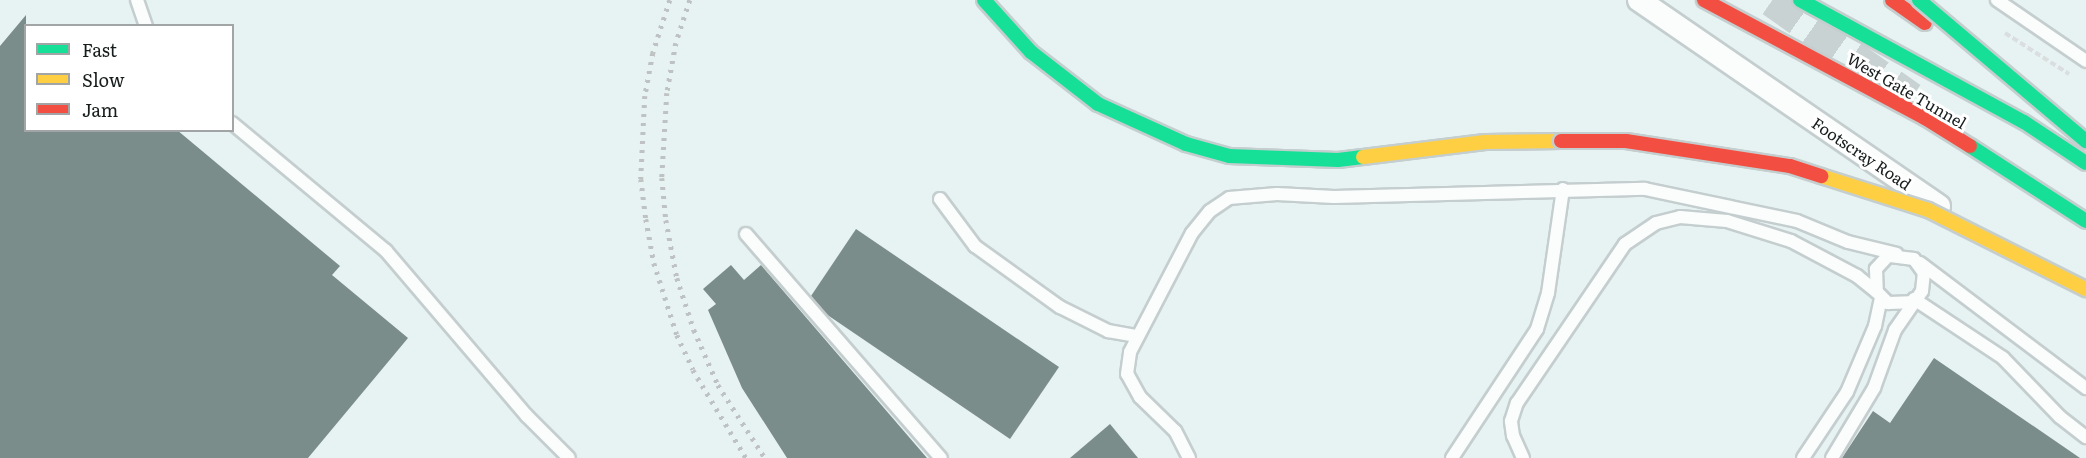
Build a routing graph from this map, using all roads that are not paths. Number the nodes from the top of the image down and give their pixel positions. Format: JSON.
{"nodes":[{"id":1,"x":137,"y":0,"type":"edge"},
{"id":2,"x":984,"y":0,"type":"edge"},
{"id":3,"x":1639,"y":0,"type":"edge"},
{"id":4,"x":1704,"y":0,"type":"edge"},
{"id":5,"x":1800,"y":0,"type":"edge"},
{"id":6,"x":1892,"y":0,"type":"edge"},
{"id":7,"x":1919,"y":0,"type":"edge"},
{"id":8,"x":1996,"y":0,"type":"edge"},
{"id":9,"x":1925,"y":23,"type":"dead end"},
{"id":10,"x":145,"y":24,"type":"edge"},
{"id":11,"x":2086,"y":61,"type":"edge"},
{"id":12,"x":234,"y":125,"type":"edge"},
{"id":13,"x":2086,"y":141,"type":"edge"},
{"id":14,"x":2086,"y":163,"type":"edge"},
{"id":15,"x":1563,"y":189,"type":"junction"},
{"id":16,"x":940,"y":199,"type":"dead end"},
{"id":17,"x":2086,"y":221,"type":"edge"},
{"id":18,"x":746,"y":234,"type":"dead end"},
{"id":19,"x":1897,"y":254,"type":"junction"},
{"id":20,"x":1914,"y":259,"type":"junction"},
{"id":21,"x":2086,"y":289,"type":"edge"},
{"id":22,"x":1879,"y":295,"type":"junction"},
{"id":23,"x":1913,"y":301,"type":"junction"},
{"id":24,"x":2086,"y":306,"type":"edge"},
{"id":25,"x":1136,"y":336,"type":"junction"},
{"id":26,"x":2086,"y":388,"type":"edge"},
{"id":27,"x":2086,"y":437,"type":"edge"},
{"id":28,"x":569,"y":458,"type":"edge"},
{"id":29,"x":941,"y":458,"type":"edge"},
{"id":30,"x":1189,"y":458,"type":"edge"},
{"id":31,"x":1452,"y":458,"type":"edge"},
{"id":32,"x":1523,"y":458,"type":"edge"},
{"id":33,"x":1803,"y":458,"type":"edge"},
{"id":34,"x":1832,"y":458,"type":"edge"}],
"edges":[{"from":1,"to":10,"type":"lane"},
{"from":2,"to":21,"type":"main road","bridge":true},
{"from":3,"to":24,"type":"street","name":"Footscray Road"},
{"from":4,"to":17,"type":"main road","name":"West Gate Tunnel","bridge":true},
{"from":5,"to":14,"type":"main road","name":"West Gate Tunnel"},
{"from":6,"to":9,"type":"main road"},
{"from":7,"to":13,"type":"main road","bridge":true},
{"from":8,"to":11,"type":"lane"},
{"from":12,"to":28,"type":"lane"},
{"from":15,"to":19,"type":"lane"},
{"from":15,"to":25,"type":"lane"},
{"from":15,"to":31,"type":"lane"},
{"from":16,"to":25,"type":"lane"},
{"from":18,"to":29,"type":"lane"},
{"from":19,"to":20,"type":"lane"},
{"from":19,"to":22,"type":"lane"},
{"from":20,"to":23,"type":"lane"},
{"from":20,"to":26,"type":"lane"},
{"from":22,"to":23,"type":"lane"},
{"from":22,"to":32,"type":"lane"},
{"from":22,"to":33,"type":"lane"},
{"from":23,"to":27,"type":"lane"},
{"from":23,"to":34,"type":"lane"},
{"from":25,"to":30,"type":"lane"}]}
